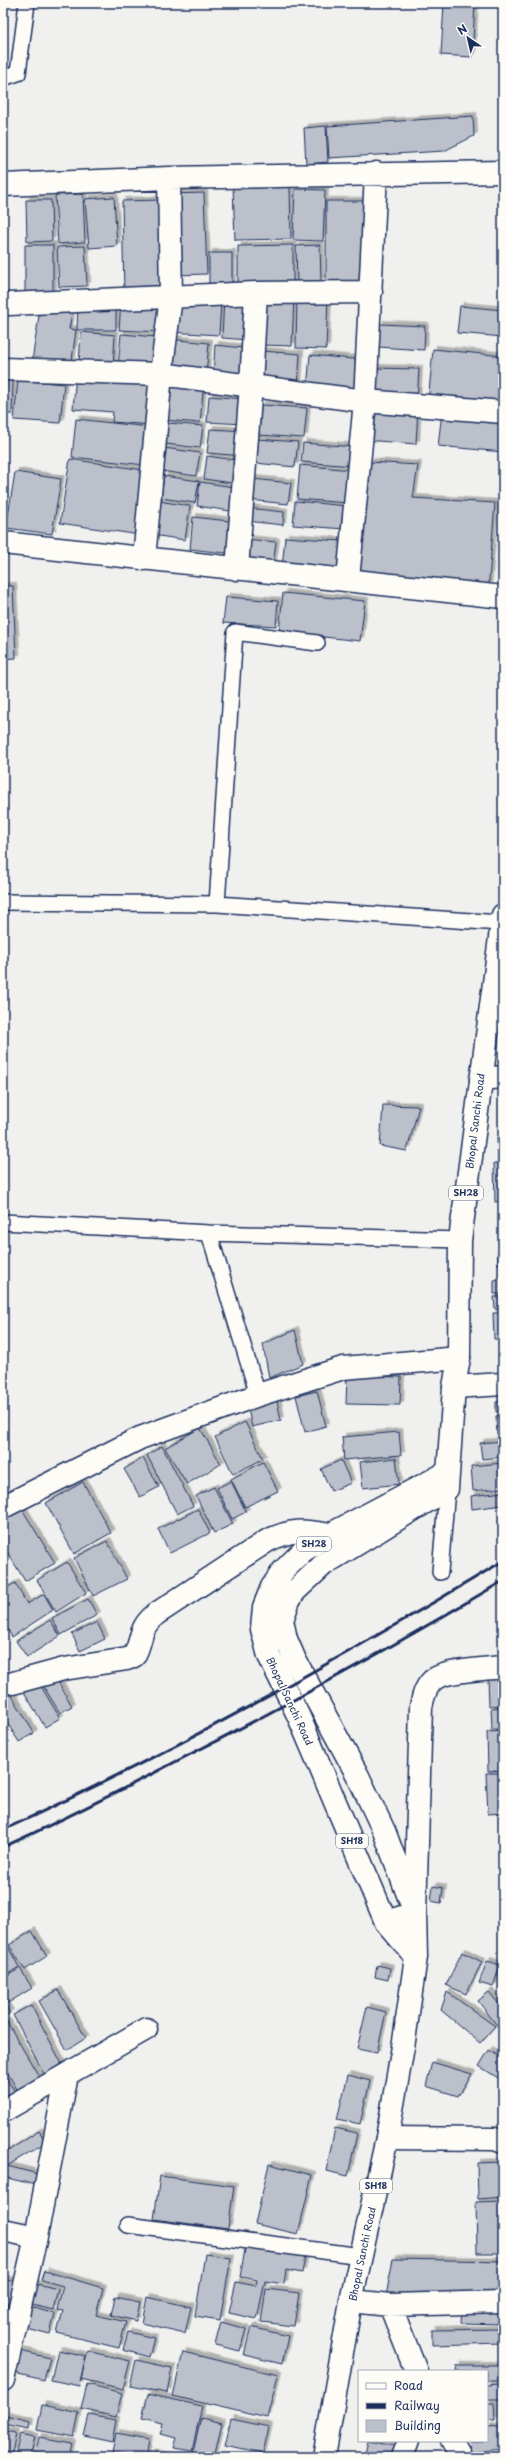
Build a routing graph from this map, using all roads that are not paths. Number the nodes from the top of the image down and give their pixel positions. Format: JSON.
{"nodes":[{"id":1,"x":28,"y":3,"type":"edge"},
{"id":2,"x":3,"y":78,"type":"edge"},
{"id":3,"x":503,"y":172,"type":"edge"},
{"id":4,"x":376,"y":173,"type":"junction"},
{"id":5,"x":169,"y":178,"type":"junction"},
{"id":6,"x":3,"y":185,"type":"edge"},
{"id":7,"x":371,"y":292,"type":"junction"},
{"id":8,"x":256,"y":293,"type":"junction"},
{"id":9,"x":171,"y":297,"type":"junction"},
{"id":10,"x":9,"y":304,"type":"dead end"},
{"id":11,"x":3,"y":369,"type":"edge"},
{"id":12,"x":160,"y":374,"type":"junction"},
{"id":13,"x":252,"y":385,"type":"junction"},
{"id":14,"x":365,"y":401,"type":"junction"},
{"id":15,"x":503,"y":412,"type":"edge"},
{"id":16,"x":3,"y":543,"type":"edge"},
{"id":17,"x":144,"y":559,"type":"junction"},
{"id":18,"x":237,"y":569,"type":"junction"},
{"id":19,"x":348,"y":579,"type":"junction"},
{"id":20,"x":503,"y":597,"type":"edge"},
{"id":21,"x":317,"y":643,"type":"dead end"},
{"id":22,"x":3,"y":902,"type":"edge"},
{"id":23,"x":217,"y":904,"type":"junction"},
{"id":24,"x":502,"y":919,"type":"edge"},
{"id":25,"x":503,"y":1077,"type":"edge"},
{"id":26,"x":481,"y":1079,"type":"junction"},
{"id":27,"x":3,"y":1222,"type":"edge"},
{"id":28,"x":209,"y":1234,"type":"junction"},
{"id":29,"x":460,"y":1240,"type":"junction"},
{"id":30,"x":459,"y":1358,"type":"junction"},
{"id":31,"x":503,"y":1384,"type":"edge"},
{"id":32,"x":454,"y":1386,"type":"junction"},
{"id":33,"x":258,"y":1395,"type":"junction"},
{"id":34,"x":448,"y":1481,"type":"junction"},
{"id":35,"x":3,"y":1507,"type":"edge"},
{"id":36,"x":329,"y":1534,"type":"junction"},
{"id":37,"x":440,"y":1572,"type":"dead end"},
{"id":38,"x":503,"y":1667,"type":"edge"},
{"id":39,"x":13,"y":1683,"type":"dead end"},
{"id":40,"x":299,"y":1717,"type":"joint"},
{"id":41,"x":415,"y":1913,"type":"junction"},
{"id":42,"x":386,"y":1922,"type":"junction"},
{"id":43,"x":416,"y":1957,"type":"junction"},
{"id":44,"x":146,"y":2029,"type":"dead end"},
{"id":45,"x":67,"y":2074,"type":"junction"},
{"id":46,"x":3,"y":2111,"type":"edge"},
{"id":47,"x":500,"y":2134,"type":"edge"},
{"id":48,"x":386,"y":2138,"type":"junction"},
{"id":49,"x":128,"y":2225,"type":"dead end"},
{"id":50,"x":3,"y":2230,"type":"edge"},
{"id":51,"x":36,"y":2237,"type":"junction"},
{"id":52,"x":361,"y":2256,"type":"junction"},
{"id":53,"x":351,"y":2301,"type":"junction"},
{"id":54,"x":503,"y":2302,"type":"edge"},
{"id":55,"x":390,"y":2305,"type":"junction"},
{"id":56,"x":416,"y":2370,"type":"edge"},
{"id":57,"x":3,"y":2380,"type":"edge"},
{"id":58,"x":408,"y":2442,"type":"edge"},
{"id":59,"x":453,"y":2442,"type":"edge"},
{"id":60,"x":324,"y":2457,"type":"edge"},
{"id":61,"x":402,"y":2457,"type":"edge"},
{"id":62,"x":461,"y":2457,"type":"edge"}],
"edges":[{"from":1,"to":2,"type":"lane"},
{"from":3,"to":4,"type":"street"},
{"from":4,"to":5,"type":"street"},
{"from":4,"to":7,"type":"street"},
{"from":5,"to":6,"type":"street"},
{"from":5,"to":9,"type":"street"},
{"from":7,"to":8,"type":"street"},
{"from":7,"to":14,"type":"street"},
{"from":8,"to":9,"type":"street"},
{"from":8,"to":13,"type":"street"},
{"from":9,"to":10,"type":"street"},
{"from":9,"to":12,"type":"street"},
{"from":11,"to":12,"type":"street"},
{"from":12,"to":13,"type":"street"},
{"from":12,"to":17,"type":"street"},
{"from":13,"to":14,"type":"street"},
{"from":13,"to":18,"type":"street"},
{"from":14,"to":15,"type":"street"},
{"from":14,"to":19,"type":"street"},
{"from":16,"to":17,"type":"street"},
{"from":17,"to":18,"type":"street"},
{"from":18,"to":19,"type":"street"},
{"from":19,"to":20,"type":"street"},
{"from":21,"to":23,"type":"lane"},
{"from":22,"to":23,"type":"lane"},
{"from":23,"to":24,"type":"lane"},
{"from":24,"to":26,"type":"street","name":"Bhopal Sanchi Road","number":"SH28"},
{"from":25,"to":26,"type":"street"},
{"from":26,"to":29,"type":"street","name":"Bhopal Sanchi Road","number":"SH28"},
{"from":27,"to":28,"type":"lane"},
{"from":28,"to":29,"type":"lane"},
{"from":28,"to":33,"type":"lane"},
{"from":29,"to":30,"type":"street","name":"Bhopal Sanchi Road","number":"SH28"},
{"from":30,"to":32,"type":"street","name":"Bhopal Sanchi Road","number":"SH28"},
{"from":30,"to":33,"type":"street"},
{"from":31,"to":32,"type":"street"},
{"from":32,"to":34,"type":"street","name":"Bhopal Sanchi Road","number":"SH28"},
{"from":33,"to":35,"type":"street"},
{"from":34,"to":36,"type":"street","name":"Bhopal Sanchi Road","number":"SH28"},
{"from":34,"to":37,"type":"lane"},
{"from":34,"to":41,"type":"street"},
{"from":36,"to":39,"type":"street"},
{"from":36,"to":40,"type":"street","name":"Bhopal Sanchi Road","number":"SH28"},
{"from":38,"to":41,"type":"street","name":"Bhopal Sanchi Road"},
{"from":40,"to":42,"type":"street","name":"Bhopal Sanchi Road","number":"SH18"},
{"from":41,"to":42,"type":"street"},
{"from":41,"to":43,"type":"street","name":"Bhopal Sanchi Road","number":"SH18"},
{"from":42,"to":43,"type":"street","name":"Bhopal Sanchi Road","number":"SH18"},
{"from":43,"to":48,"type":"street","name":"Bhopal Sanchi Road","number":"SH18"},
{"from":44,"to":45,"type":"street"},
{"from":45,"to":46,"type":"street"},
{"from":45,"to":51,"type":"street"},
{"from":47,"to":48,"type":"street"},
{"from":48,"to":52,"type":"street","name":"Bhopal Sanchi Road","number":"SH18"},
{"from":49,"to":52,"type":"lane"},
{"from":50,"to":51,"type":"street"},
{"from":51,"to":57,"type":"street"},
{"from":52,"to":53,"type":"street","name":"Bhopal Sanchi Road","number":"SH18"},
{"from":53,"to":55,"type":"street"},
{"from":53,"to":60,"type":"street","name":"Bhopal Sanchi Road","number":"SH18"},
{"from":54,"to":55,"type":"street"},
{"from":55,"to":56,"type":"street"},
{"from":58,"to":61,"type":"street"},
{"from":59,"to":62,"type":"street"}]}
